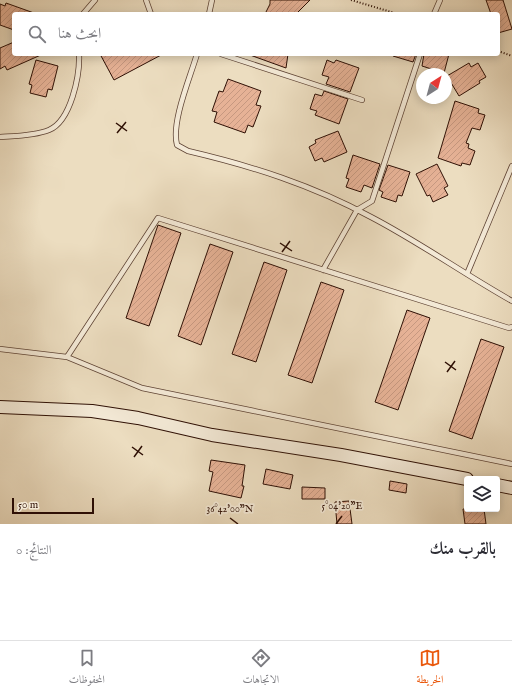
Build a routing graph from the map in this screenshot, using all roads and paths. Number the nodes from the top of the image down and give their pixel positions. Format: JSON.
{"nodes":[{"id":1,"x":95,"y":0,"type":"edge"},
{"id":2,"x":146,"y":0,"type":"edge"},
{"id":3,"x":212,"y":0,"type":"edge"},
{"id":4,"x":351,"y":0,"type":"edge"},
{"id":5,"x":440,"y":0,"type":"edge"},
{"id":6,"x":85,"y":12,"type":"edge"},
{"id":7,"x":150,"y":12,"type":"edge"},
{"id":8,"x":209,"y":12,"type":"edge"},
{"id":9,"x":391,"y":12,"type":"edge"},
{"id":10,"x":435,"y":12,"type":"edge"},
{"id":11,"x":500,"y":51,"type":"edge"},
{"id":12,"x":79,"y":56,"type":"edge"},
{"id":13,"x":196,"y":56,"type":"edge"},
{"id":14,"x":227,"y":56,"type":"edge"},
{"id":15,"x":419,"y":56,"type":"edge"},
{"id":16,"x":512,"y":56,"type":"edge"},
{"id":17,"x":362,"y":100,"type":"dead end"},
{"id":18,"x":0,"y":137,"type":"edge"},
{"id":19,"x":512,"y":166,"type":"edge"},
{"id":20,"x":357,"y":210,"type":"junction"},
{"id":21,"x":323,"y":270,"type":"junction"},
{"id":22,"x":467,"y":274,"type":"junction"},
{"id":23,"x":512,"y":301,"type":"edge"},
{"id":24,"x":512,"y":327,"type":"edge"},
{"id":25,"x":0,"y":349,"type":"edge"},
{"id":26,"x":67,"y":358,"type":"junction"},
{"id":27,"x":0,"y":407,"type":"edge"},
{"id":28,"x":512,"y":464,"type":"edge"},
{"id":29,"x":464,"y":478,"type":"edge"},
{"id":30,"x":500,"y":486,"type":"edge"},
{"id":31,"x":512,"y":488,"type":"edge"}],
"edges":[{"from":1,"to":6,"type":"lane"},
{"from":2,"to":7,"type":"lane"},
{"from":3,"to":8,"type":"lane"},
{"from":4,"to":9,"type":"path"},
{"from":5,"to":10,"type":"lane"},
{"from":11,"to":16,"type":"path"},
{"from":12,"to":18,"type":"lane"},
{"from":13,"to":20,"type":"lane"},
{"from":14,"to":17,"type":"lane"},
{"from":15,"to":20,"type":"lane"},
{"from":19,"to":22,"type":"lane"},
{"from":20,"to":21,"type":"lane"},
{"from":20,"to":22,"type":"lane"},
{"from":21,"to":24,"type":"lane"},
{"from":21,"to":26,"type":"lane"},
{"from":22,"to":23,"type":"lane"},
{"from":25,"to":26,"type":"lane"},
{"from":26,"to":28,"type":"lane"},
{"from":27,"to":29,"type":"main road"},
{"from":30,"to":31,"type":"main road"}]}
